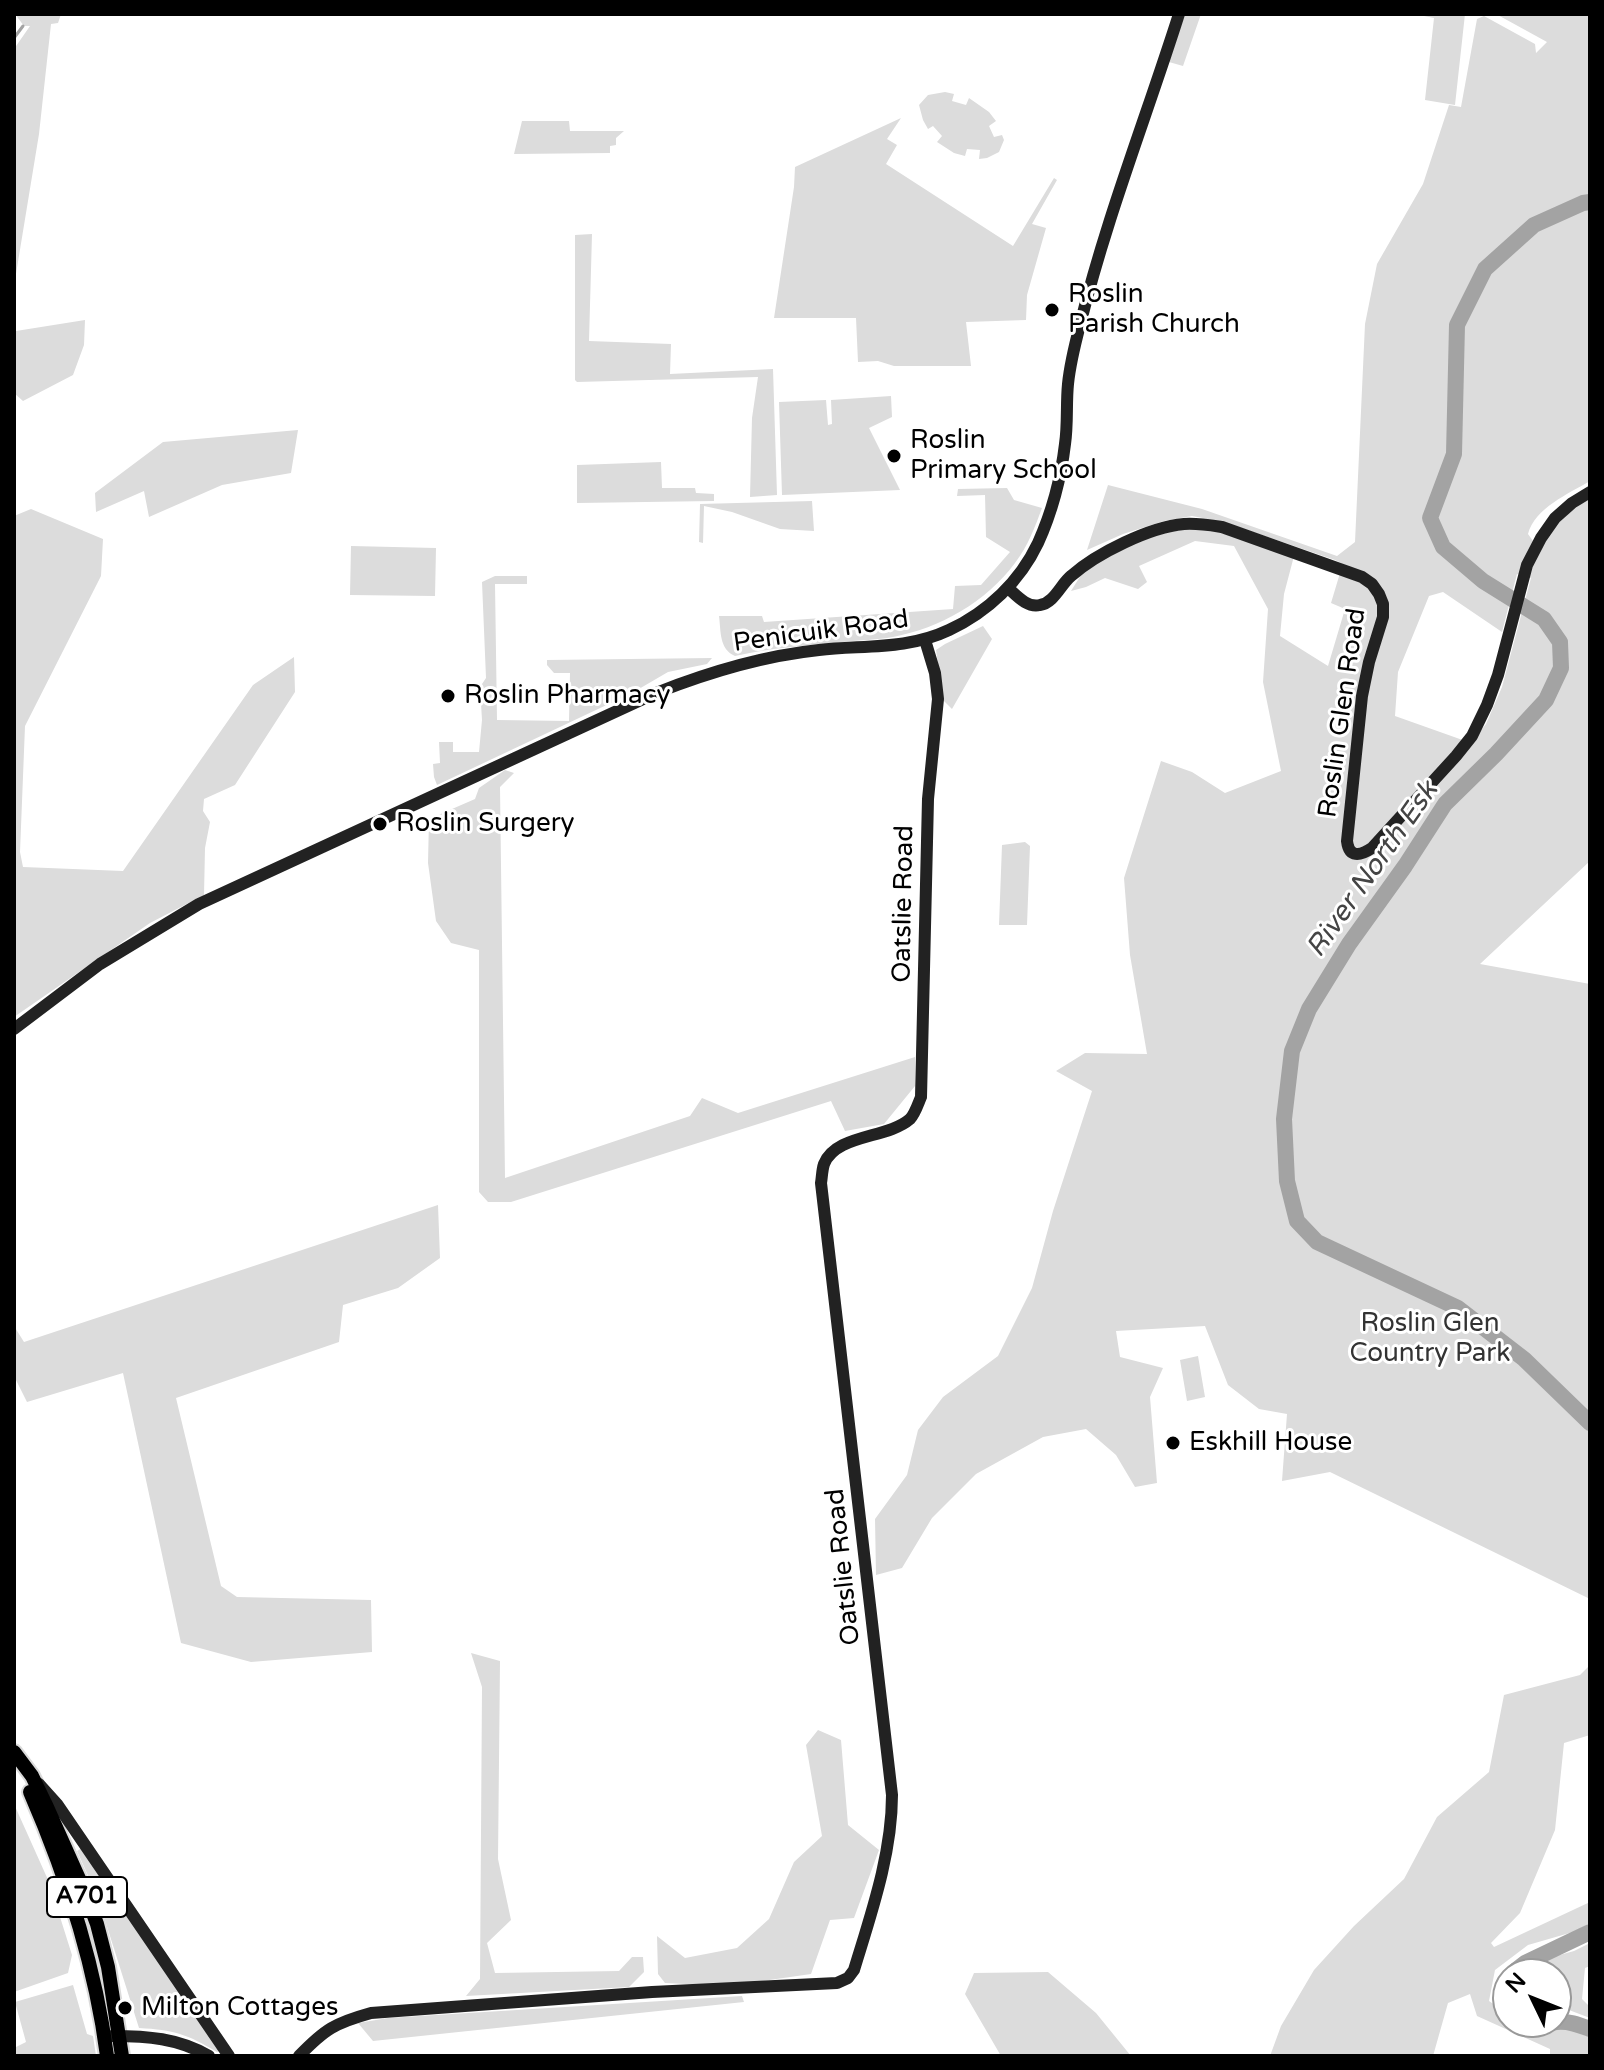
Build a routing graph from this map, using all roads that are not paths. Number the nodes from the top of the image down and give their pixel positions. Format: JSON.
{"nodes":[{"id":1,"x":1179,"y":14,"type":"edge"},
{"id":2,"x":1590,"y":492,"type":"edge"},
{"id":3,"x":1008,"y":588,"type":"junction"},
{"id":4,"x":925,"y":640,"type":"junction"},
{"id":5,"x":14,"y":1029,"type":"edge"},
{"id":6,"x":14,"y":1754,"type":"edge"},
{"id":7,"x":32,"y":1776,"type":"junction"},
{"id":8,"x":112,"y":2036,"type":"junction"},
{"id":9,"x":107,"y":2056,"type":"edge"},
{"id":10,"x":122,"y":2056,"type":"edge"},
{"id":11,"x":209,"y":2056,"type":"edge"},
{"id":12,"x":229,"y":2056,"type":"edge"},
{"id":13,"x":299,"y":2056,"type":"edge"}],
"edges":[{"from":1,"to":3,"type":"main road","name":"Penicuik Road"},
{"from":2,"to":3,"type":"main road","name":"Roslin Glen Road"},
{"from":3,"to":4,"type":"main road","name":"Penicuik Road"},
{"from":4,"to":5,"type":"main road","name":"Penicuik Road"},
{"from":4,"to":13,"type":"main road","name":"Oatslie Road"},
{"from":6,"to":7,"type":"main road","number":"A701"},
{"from":6,"to":8,"type":"main road","number":"A701"},
{"from":7,"to":8,"type":"main road","number":"A701"},
{"from":7,"to":12,"type":"main road"},
{"from":8,"to":9,"type":"main road","number":"A701"},
{"from":8,"to":10,"type":"main road","number":"A701"},
{"from":8,"to":11,"type":"main road"}]}
